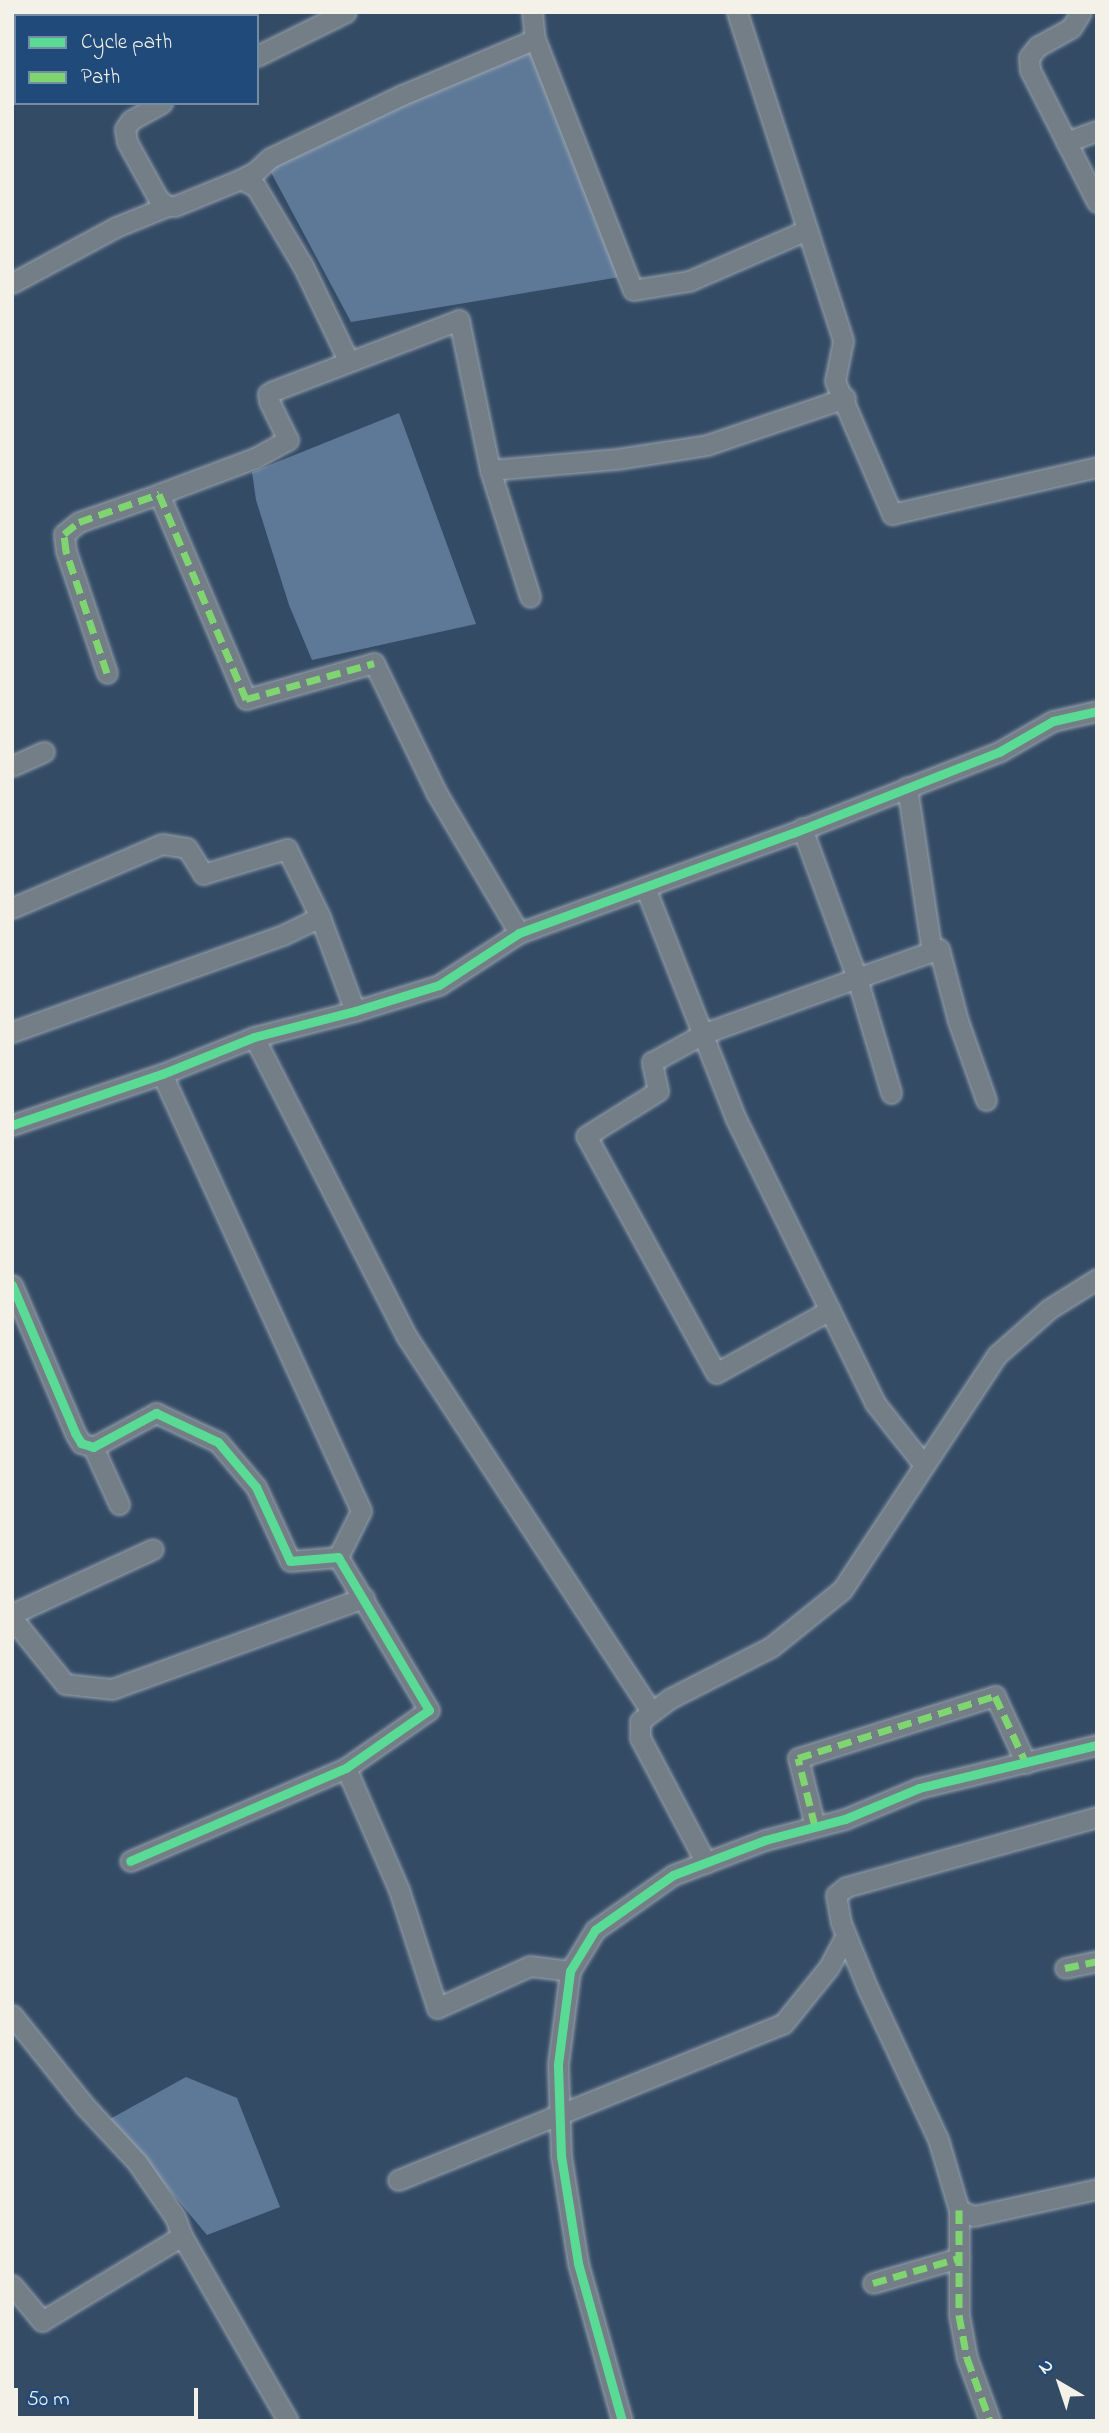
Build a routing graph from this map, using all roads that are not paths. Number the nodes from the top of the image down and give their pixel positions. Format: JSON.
{"nodes":[{"id":1,"x":346,"y":12,"type":"edge"},
{"id":2,"x":533,"y":12,"type":"edge"},
{"id":3,"x":737,"y":12,"type":"edge"},
{"id":4,"x":1081,"y":12,"type":"edge"},
{"id":5,"x":535,"y":39,"type":"junction"},
{"id":6,"x":259,"y":55,"type":"edge"},
{"id":7,"x":158,"y":105,"type":"edge"},
{"id":8,"x":1097,"y":131,"type":"edge"},
{"id":9,"x":1066,"y":142,"type":"junction"},
{"id":10,"x":241,"y":179,"type":"junction"},
{"id":11,"x":1097,"y":202,"type":"edge"},
{"id":12,"x":167,"y":206,"type":"junction"},
{"id":13,"x":807,"y":230,"type":"junction"},
{"id":14,"x":12,"y":283,"type":"edge"},
{"id":15,"x":349,"y":362,"type":"junction"},
{"id":16,"x":845,"y":398,"type":"junction"},
{"id":17,"x":1097,"y":467,"type":"edge"},
{"id":18,"x":490,"y":470,"type":"junction"},
{"id":19,"x":159,"y":494,"type":"junction"},
{"id":20,"x":530,"y":597,"type":"dead end"},
{"id":21,"x":107,"y":673,"type":"dead end"},
{"id":22,"x":1097,"y":711,"type":"edge"},
{"id":23,"x":44,"y":752,"type":"dead end"},
{"id":24,"x":12,"y":766,"type":"edge"},
{"id":25,"x":907,"y":787,"type":"junction"},
{"id":26,"x":802,"y":828,"type":"junction"},
{"id":27,"x":645,"y":887,"type":"junction"},
{"id":28,"x":12,"y":908,"type":"edge"},
{"id":29,"x":320,"y":917,"type":"junction"},
{"id":30,"x":519,"y":933,"type":"junction"},
{"id":31,"x":932,"y":952,"type":"junction"},
{"id":32,"x":857,"y":978,"type":"junction"},
{"id":33,"x":355,"y":1011,"type":"junction"},
{"id":34,"x":12,"y":1032,"type":"edge"},
{"id":35,"x":705,"y":1033,"type":"junction"},
{"id":36,"x":254,"y":1037,"type":"junction"},
{"id":37,"x":162,"y":1074,"type":"junction"},
{"id":38,"x":891,"y":1093,"type":"dead end"},
{"id":39,"x":986,"y":1100,"type":"dead end"},
{"id":40,"x":12,"y":1125,"type":"edge"},
{"id":41,"x":1097,"y":1279,"type":"edge"},
{"id":42,"x":12,"y":1285,"type":"edge"},
{"id":43,"x":830,"y":1310,"type":"junction"},
{"id":44,"x":93,"y":1447,"type":"junction"},
{"id":45,"x":924,"y":1465,"type":"junction"},
{"id":46,"x":119,"y":1504,"type":"dead end"},
{"id":47,"x":153,"y":1549,"type":"dead end"},
{"id":48,"x":338,"y":1557,"type":"junction"},
{"id":49,"x":364,"y":1598,"type":"junction"},
{"id":50,"x":12,"y":1616,"type":"edge"},
{"id":51,"x":651,"y":1712,"type":"junction"},
{"id":52,"x":1097,"y":1745,"type":"edge"},
{"id":53,"x":1026,"y":1763,"type":"junction"},
{"id":54,"x":346,"y":1769,"type":"junction"},
{"id":55,"x":1097,"y":1817,"type":"edge"},
{"id":56,"x":816,"y":1826,"type":"junction"},
{"id":57,"x":130,"y":1861,"type":"dead end"},
{"id":58,"x":706,"y":1863,"type":"junction"},
{"id":59,"x":846,"y":1935,"type":"junction"},
{"id":60,"x":1097,"y":1961,"type":"edge"},
{"id":61,"x":1065,"y":1969,"type":"dead end"},
{"id":62,"x":570,"y":1971,"type":"junction"},
{"id":63,"x":12,"y":2015,"type":"edge"},
{"id":64,"x":560,"y":2116,"type":"junction"},
{"id":65,"x":398,"y":2180,"type":"dead end"},
{"id":66,"x":1097,"y":2189,"type":"edge"},
{"id":67,"x":959,"y":2210,"type":"junction"},
{"id":68,"x":182,"y":2236,"type":"junction"},
{"id":69,"x":959,"y":2258,"type":"junction"},
{"id":70,"x":873,"y":2283,"type":"dead end"},
{"id":71,"x":12,"y":2285,"type":"edge"},
{"id":72,"x":288,"y":2421,"type":"edge"},
{"id":73,"x":622,"y":2421,"type":"edge"},
{"id":74,"x":990,"y":2421,"type":"edge"}],
"edges":[{"from":1,"to":6,"type":"street"},
{"from":2,"to":5,"type":"street"},
{"from":3,"to":13,"type":"street"},
{"from":4,"to":9,"type":"street"},
{"from":5,"to":10,"type":"street"},
{"from":5,"to":13,"type":"street"},
{"from":7,"to":12,"type":"street"},
{"from":8,"to":9,"type":"street"},
{"from":9,"to":11,"type":"street"},
{"from":10,"to":12,"type":"street"},
{"from":10,"to":15,"type":"street"},
{"from":12,"to":14,"type":"street"},
{"from":13,"to":16,"type":"street"},
{"from":15,"to":18,"type":"street"},
{"from":15,"to":19,"type":"street"},
{"from":16,"to":17,"type":"street"},
{"from":16,"to":18,"type":"street"},
{"from":18,"to":20,"type":"street"},
{"from":19,"to":21,"type":"street"},
{"from":19,"to":30,"type":"street"},
{"from":22,"to":25,"type":"street"},
{"from":23,"to":24,"type":"street"},
{"from":25,"to":26,"type":"street"},
{"from":25,"to":31,"type":"street"},
{"from":26,"to":27,"type":"street"},
{"from":26,"to":32,"type":"street"},
{"from":27,"to":30,"type":"street"},
{"from":27,"to":35,"type":"street"},
{"from":28,"to":29,"type":"street"},
{"from":29,"to":33,"type":"street"},
{"from":29,"to":34,"type":"street"},
{"from":30,"to":33,"type":"street"},
{"from":31,"to":32,"type":"street"},
{"from":31,"to":39,"type":"street"},
{"from":32,"to":35,"type":"street"},
{"from":32,"to":38,"type":"street"},
{"from":33,"to":36,"type":"street"},
{"from":35,"to":43,"type":"street"},
{"from":35,"to":43,"type":"street"},
{"from":36,"to":37,"type":"street"},
{"from":36,"to":51,"type":"street"},
{"from":37,"to":40,"type":"street"},
{"from":37,"to":48,"type":"street"},
{"from":41,"to":45,"type":"street"},
{"from":42,"to":44,"type":"street"},
{"from":43,"to":45,"type":"street"},
{"from":44,"to":46,"type":"street"},
{"from":44,"to":48,"type":"street"},
{"from":45,"to":51,"type":"street"},
{"from":47,"to":50,"type":"street"},
{"from":48,"to":49,"type":"street"},
{"from":49,"to":50,"type":"street"},
{"from":49,"to":54,"type":"street"},
{"from":51,"to":58,"type":"street"},
{"from":52,"to":53,"type":"street"},
{"from":53,"to":56,"type":"street"},
{"from":53,"to":56,"type":"street"},
{"from":54,"to":57,"type":"street"},
{"from":54,"to":62,"type":"street"},
{"from":55,"to":59,"type":"street"},
{"from":56,"to":58,"type":"street"},
{"from":58,"to":62,"type":"street"},
{"from":59,"to":64,"type":"street"},
{"from":59,"to":67,"type":"street"},
{"from":60,"to":61,"type":"street"},
{"from":62,"to":64,"type":"street"},
{"from":63,"to":68,"type":"street"},
{"from":64,"to":65,"type":"street"},
{"from":64,"to":73,"type":"street"},
{"from":66,"to":67,"type":"street"},
{"from":67,"to":69,"type":"street"},
{"from":68,"to":71,"type":"street"},
{"from":68,"to":72,"type":"street"},
{"from":69,"to":70,"type":"street"},
{"from":69,"to":74,"type":"street"}]}
